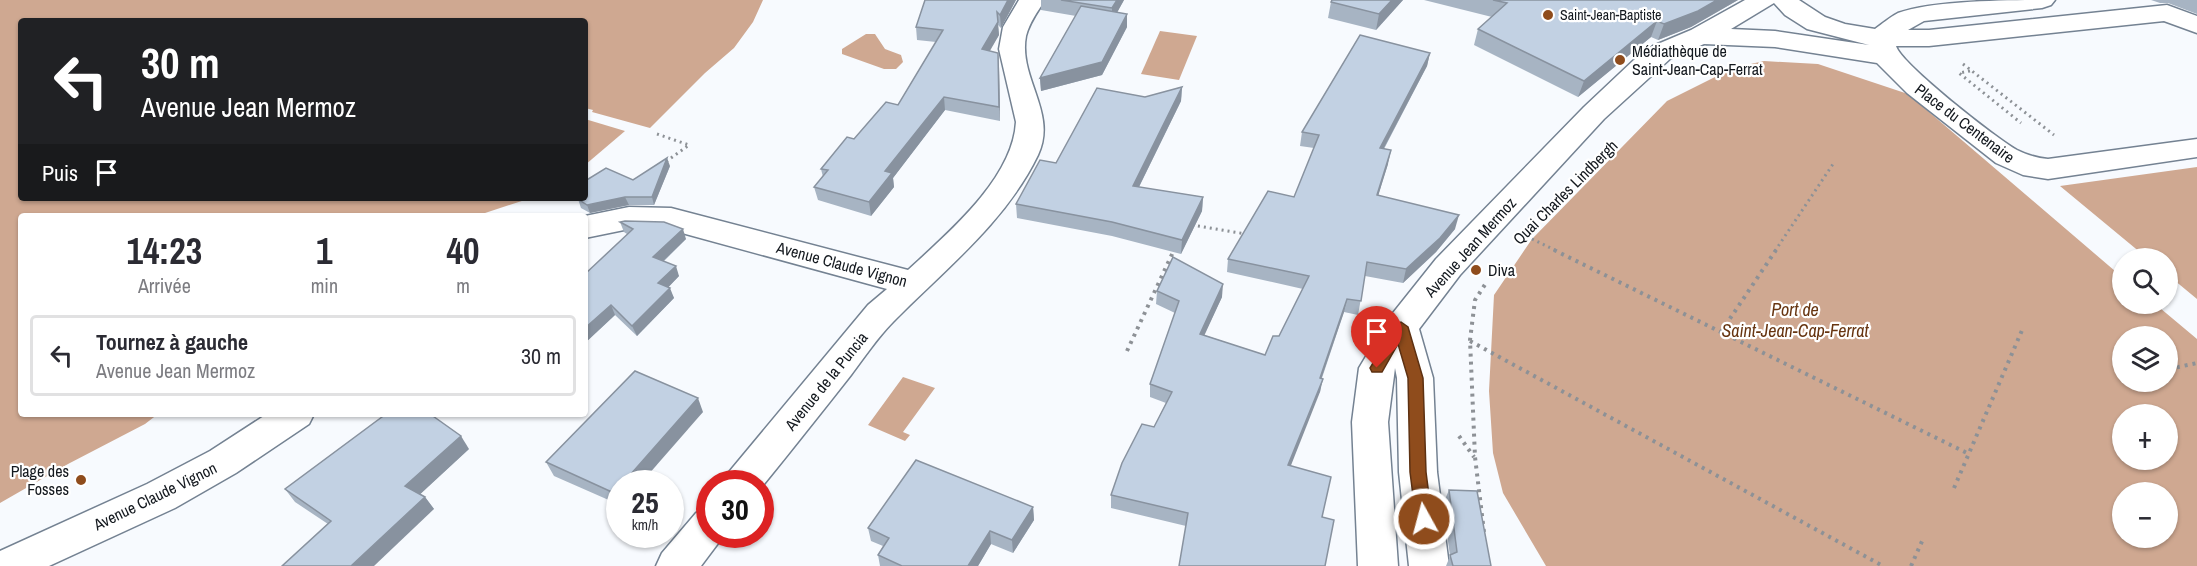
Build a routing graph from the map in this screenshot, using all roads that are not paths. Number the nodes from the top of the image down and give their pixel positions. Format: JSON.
{"nodes":[{"id":1,"x":1032,"y":0,"type":"edge"},
{"id":2,"x":1764,"y":0,"type":"edge"},
{"id":3,"x":1785,"y":0,"type":"edge"},
{"id":4,"x":2042,"y":0,"type":"edge"},
{"id":5,"x":2133,"y":0,"type":"edge"},
{"id":6,"x":2159,"y":6,"type":"edge"},
{"id":7,"x":2197,"y":18,"type":"edge"},
{"id":8,"x":2197,"y":25,"type":"edge"},
{"id":9,"x":1850,"y":33,"type":"junction"},
{"id":10,"x":1700,"y":36,"type":"junction"},
{"id":11,"x":1883,"y":47,"type":"junction"},
{"id":12,"x":2197,"y":148,"type":"edge"},
{"id":13,"x":588,"y":226,"type":"edge"},
{"id":14,"x":914,"y":284,"type":"junction"},
{"id":15,"x":1401,"y":327,"type":"junction"},
{"id":16,"x":292,"y":417,"type":"edge"},
{"id":17,"x":754,"y":470,"type":"edge"},
{"id":18,"x":696,"y":542,"type":"edge"},
{"id":19,"x":8,"y":566,"type":"edge"},
{"id":20,"x":676,"y":566,"type":"edge"},
{"id":21,"x":1378,"y":566,"type":"edge"},
{"id":22,"x":1429,"y":566,"type":"edge"}],
"edges":[{"from":1,"to":14,"type":"street","name":"Avenue Claude Vignon"},
{"from":2,"to":10,"type":"street","name":"Avenue Jean Mermoz"},
{"from":3,"to":9,"type":"street","name":"Avenue Jean Mermoz"},
{"from":4,"to":11,"type":"street"},
{"from":5,"to":6,"type":"street"},
{"from":6,"to":7,"type":"street"},
{"from":6,"to":8,"type":"street"},
{"from":6,"to":11,"type":"street"},
{"from":9,"to":10,"type":"street","name":"Avenue Jean Mermoz"},
{"from":9,"to":11,"type":"street","name":"Avenue Jean Mermoz"},
{"from":10,"to":11,"type":"street"},
{"from":10,"to":15,"type":"street","name":"Avenue Jean Mermoz"},
{"from":11,"to":12,"type":"street","name":"Place du Centenaire"},
{"from":13,"to":14,"type":"street","name":"Avenue Claude Vignon"},
{"from":14,"to":17,"type":"street","name":"Avenue de la Puncia"},
{"from":15,"to":21,"type":"street","name":"Avenue Jean Mermoz"},
{"from":15,"to":22,"type":"street"},
{"from":16,"to":19,"type":"street","name":"Avenue Claude Vignon"},
{"from":18,"to":20,"type":"street"}]}
